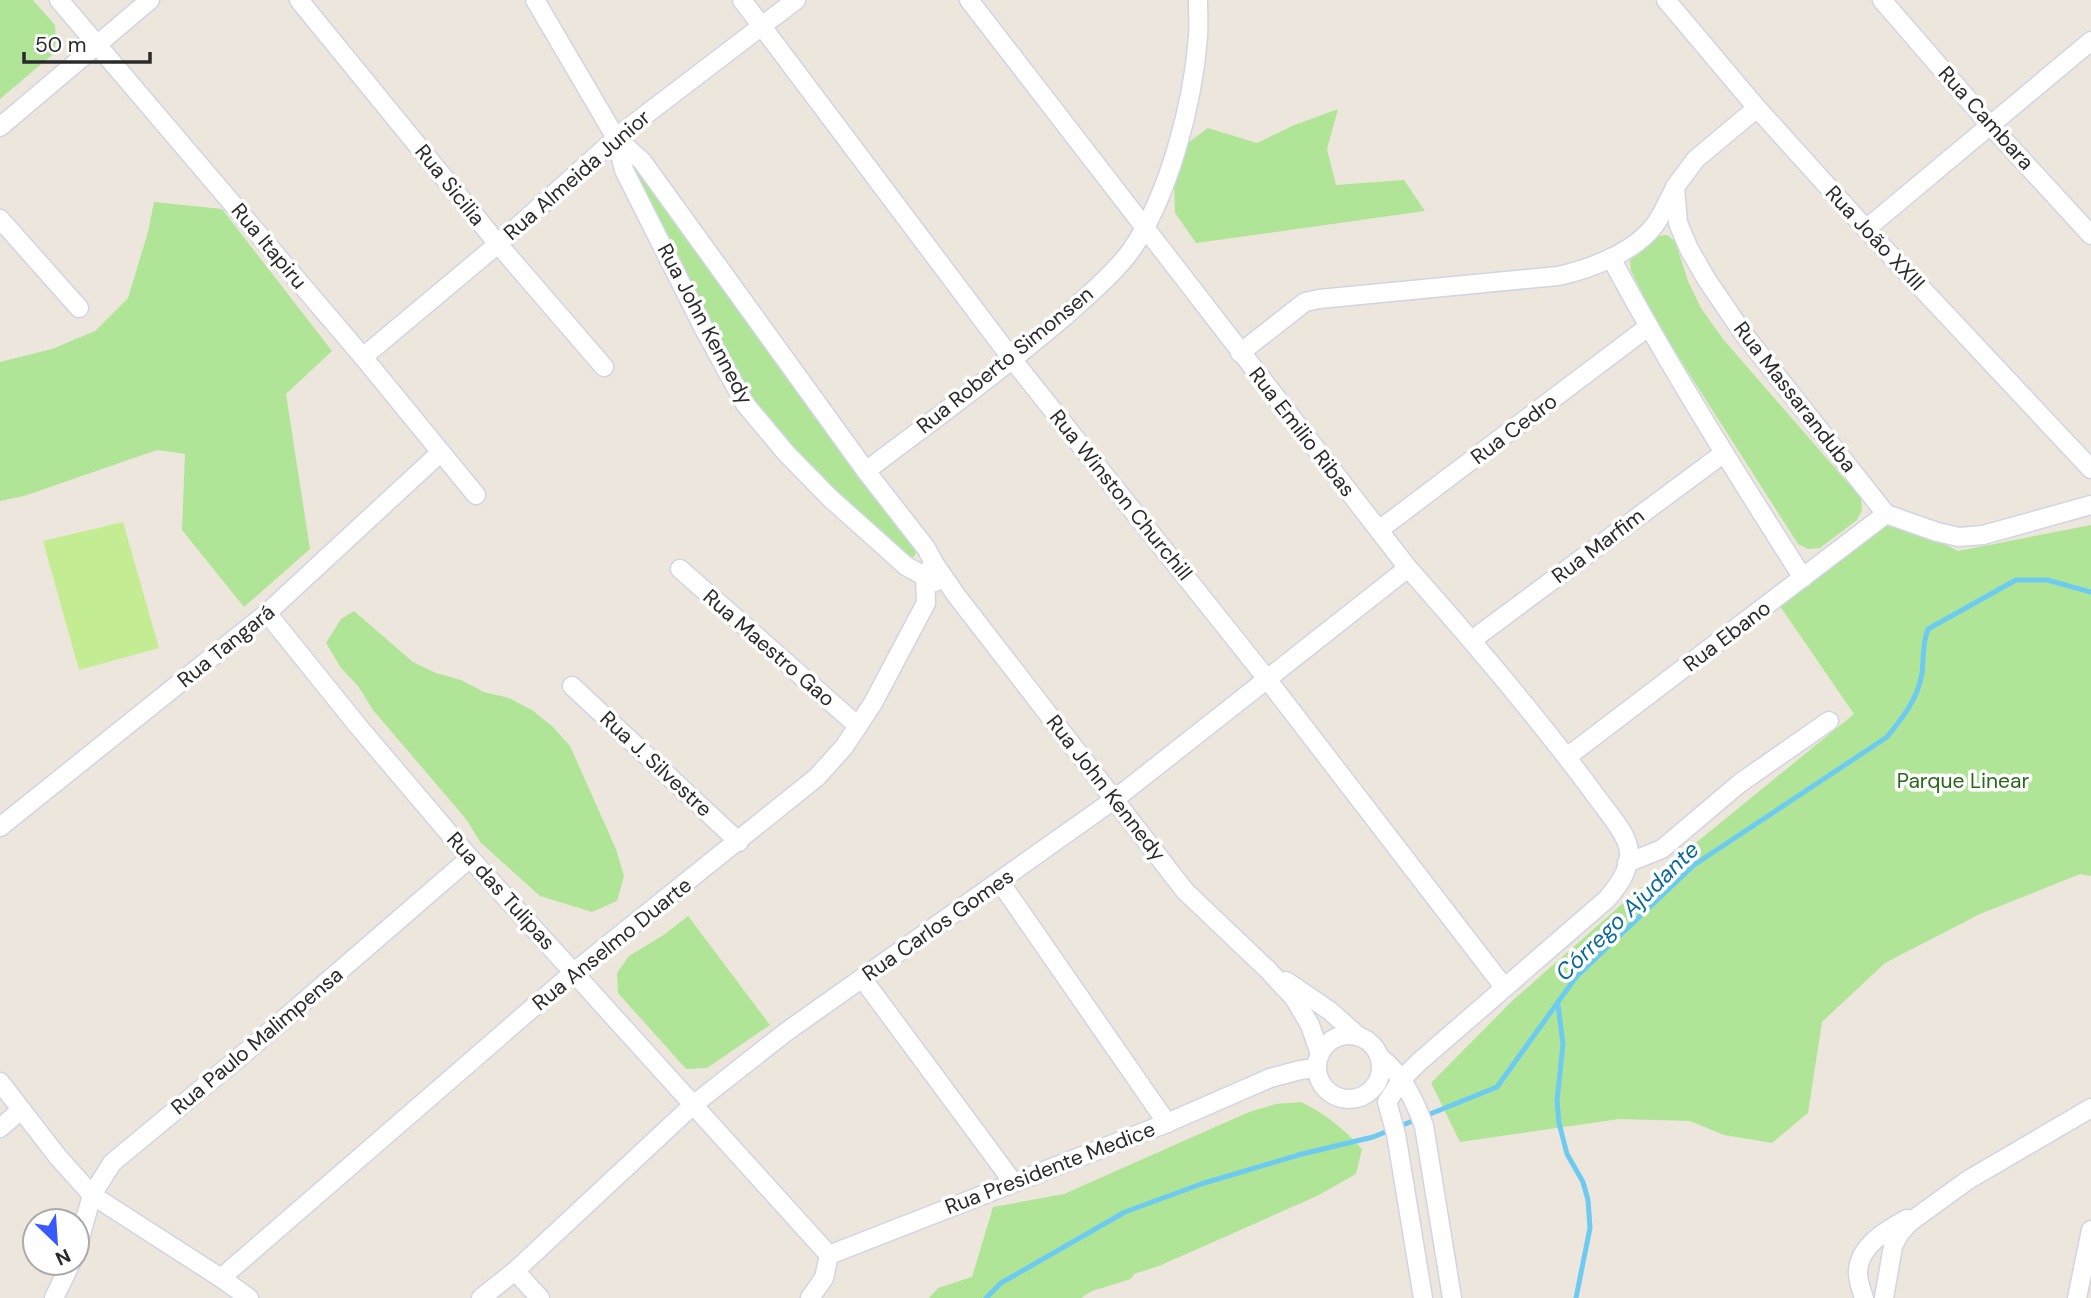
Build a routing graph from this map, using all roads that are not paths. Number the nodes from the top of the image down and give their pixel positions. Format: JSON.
{"nodes":[{"id":1,"x":59,"y":0,"type":"edge"},
{"id":2,"x":150,"y":0,"type":"edge"},
{"id":3,"x":299,"y":0,"type":"edge"},
{"id":4,"x":535,"y":0,"type":"edge"},
{"id":5,"x":742,"y":0,"type":"edge"},
{"id":6,"x":796,"y":0,"type":"edge"},
{"id":7,"x":969,"y":0,"type":"edge"},
{"id":8,"x":1198,"y":0,"type":"edge"},
{"id":9,"x":1666,"y":0,"type":"edge"},
{"id":10,"x":1882,"y":0,"type":"edge"},
{"id":11,"x":763,"y":27,"type":"junction"},
{"id":12,"x":2091,"y":41,"type":"edge"},
{"id":13,"x":98,"y":45,"type":"junction"},
{"id":14,"x":1757,"y":108,"type":"junction"},
{"id":15,"x":1990,"y":125,"type":"junction"},
{"id":16,"x":0,"y":127,"type":"edge"},
{"id":17,"x":616,"y":138,"type":"junction"},
{"id":18,"x":1675,"y":187,"type":"junction"},
{"id":19,"x":0,"y":219,"type":"edge"},
{"id":20,"x":1145,"y":228,"type":"junction"},
{"id":21,"x":1866,"y":229,"type":"junction"},
{"id":22,"x":2091,"y":235,"type":"edge"},
{"id":23,"x":498,"y":244,"type":"junction"},
{"id":24,"x":1611,"y":258,"type":"junction"},
{"id":25,"x":79,"y":308,"type":"dead end"},
{"id":26,"x":1648,"y":327,"type":"junction"},
{"id":27,"x":1240,"y":353,"type":"junction"},
{"id":28,"x":363,"y":357,"type":"junction"},
{"id":29,"x":1012,"y":359,"type":"junction"},
{"id":30,"x":604,"y":367,"type":"dead end"},
{"id":31,"x":441,"y":452,"type":"junction"},
{"id":32,"x":1724,"y":453,"type":"junction"},
{"id":33,"x":2091,"y":469,"type":"edge"},
{"id":34,"x":866,"y":471,"type":"junction"},
{"id":35,"x":476,"y":495,"type":"dead end"},
{"id":36,"x":2091,"y":505,"type":"edge"},
{"id":37,"x":1886,"y":514,"type":"junction"},
{"id":38,"x":1380,"y":530,"type":"junction"},
{"id":39,"x":1408,"y":568,"type":"junction"},
{"id":40,"x":680,"y":569,"type":"dead end"},
{"id":41,"x":929,"y":570,"type":"junction"},
{"id":42,"x":1803,"y":578,"type":"junction"},
{"id":43,"x":267,"y":613,"type":"junction"},
{"id":44,"x":1472,"y":640,"type":"junction"},
{"id":45,"x":1267,"y":679,"type":"junction"},
{"id":46,"x":572,"y":686,"type":"dead end"},
{"id":47,"x":1829,"y":721,"type":"dead end"},
{"id":48,"x":858,"y":726,"type":"junction"},
{"id":49,"x":1567,"y":757,"type":"junction"},
{"id":50,"x":1115,"y":799,"type":"junction"},
{"id":51,"x":0,"y":827,"type":"edge"},
{"id":52,"x":739,"y":842,"type":"junction"},
{"id":53,"x":470,"y":858,"type":"junction"},
{"id":54,"x":1627,"y":863,"type":"junction"},
{"id":55,"x":1000,"y":882,"type":"junction"},
{"id":56,"x":1268,"y":970,"type":"junction"},
{"id":57,"x":574,"y":972,"type":"junction"},
{"id":58,"x":862,"y":978,"type":"junction"},
{"id":59,"x":1504,"y":988,"type":"junction"},
{"id":60,"x":1358,"y":1036,"type":"junction"},
{"id":61,"x":1381,"y":1058,"type":"junction"},
{"id":62,"x":1318,"y":1061,"type":"junction"},
{"id":63,"x":1402,"y":1079,"type":"junction"},
{"id":64,"x":0,"y":1082,"type":"edge"},
{"id":65,"x":1359,"y":1096,"type":"junction"},
{"id":66,"x":693,"y":1105,"type":"junction"},
{"id":67,"x":1401,"y":1105,"type":"junction"},
{"id":68,"x":2091,"y":1108,"type":"edge"},
{"id":69,"x":21,"y":1110,"type":"junction"},
{"id":70,"x":1167,"y":1123,"type":"junction"},
{"id":71,"x":0,"y":1128,"type":"edge"},
{"id":72,"x":1423,"y":1130,"type":"junction"},
{"id":73,"x":1402,"y":1172,"type":"junction"},
{"id":74,"x":1013,"y":1182,"type":"junction"},
{"id":75,"x":92,"y":1195,"type":"junction"},
{"id":76,"x":1934,"y":1204,"type":"junction"},
{"id":77,"x":89,"y":1207,"type":"edge"},
{"id":78,"x":2091,"y":1230,"type":"edge"},
{"id":79,"x":829,"y":1255,"type":"junction"},
{"id":80,"x":515,"y":1271,"type":"junction"},
{"id":81,"x":64,"y":1277,"type":"edge"},
{"id":82,"x":222,"y":1278,"type":"junction"},
{"id":83,"x":54,"y":1298,"type":"edge"},
{"id":84,"x":249,"y":1298,"type":"edge"},
{"id":85,"x":481,"y":1298,"type":"edge"},
{"id":86,"x":540,"y":1298,"type":"edge"},
{"id":87,"x":810,"y":1298,"type":"edge"},
{"id":88,"x":1423,"y":1298,"type":"edge"},
{"id":89,"x":1451,"y":1298,"type":"edge"},
{"id":90,"x":1864,"y":1298,"type":"edge"},
{"id":91,"x":1884,"y":1298,"type":"edge"},
{"id":92,"x":2077,"y":1298,"type":"edge"}],
"edges":[{"from":1,"to":13,"type":"street","name":"Rua Itapiru"},
{"from":2,"to":13,"type":"street"},
{"from":3,"to":23,"type":"street","name":"Rua Sicilia"},
{"from":4,"to":17,"type":"street","name":"Rua John Kennedy"},
{"from":5,"to":11,"type":"street","name":"Rua Winston Churchill"},
{"from":6,"to":11,"type":"street","name":"Rua Almeida Junior"},
{"from":7,"to":20,"type":"street","name":"Rua Emilio Ribas"},
{"from":8,"to":20,"type":"street","name":"Rua Roberto Simonsen"},
{"from":9,"to":14,"type":"street","name":"Rua João XXIII"},
{"from":10,"to":15,"type":"street","name":"Rua Cambara"},
{"from":11,"to":17,"type":"street","name":"Rua Almeida Junior"},
{"from":11,"to":29,"type":"street","name":"Rua Winston Churchill"},
{"from":12,"to":15,"type":"street"},
{"from":13,"to":16,"type":"street"},
{"from":13,"to":28,"type":"street","name":"Rua Itapiru"},
{"from":14,"to":18,"type":"street"},
{"from":14,"to":21,"type":"street","name":"Rua João XXIII"},
{"from":15,"to":21,"type":"street"},
{"from":15,"to":22,"type":"street","name":"Rua Cambara"},
{"from":17,"to":23,"type":"street","name":"Rua Almeida Junior"},
{"from":17,"to":34,"type":"street","name":"Rua John Kennedy"},
{"from":17,"to":41,"type":"street","name":"Rua John Kennedy"},
{"from":18,"to":24,"type":"street"},
{"from":18,"to":37,"type":"street","name":"Rua Massaranduba"},
{"from":19,"to":25,"type":"street"},
{"from":20,"to":27,"type":"street","name":"Rua Emilio Ribas"},
{"from":20,"to":29,"type":"street","name":"Rua Roberto Simonsen"},
{"from":21,"to":33,"type":"street","name":"Rua João XXIII"},
{"from":23,"to":28,"type":"street","name":"Rua Almeida Junior"},
{"from":23,"to":30,"type":"street","name":"Rua Sicilia"},
{"from":24,"to":26,"type":"street"},
{"from":24,"to":27,"type":"street"},
{"from":26,"to":32,"type":"street"},
{"from":26,"to":38,"type":"street","name":"Rua Cedro"},
{"from":27,"to":38,"type":"street","name":"Rua Emilio Ribas"},
{"from":28,"to":31,"type":"street","name":"Rua Itapiru"},
{"from":29,"to":34,"type":"street","name":"Rua Roberto Simonsen"},
{"from":29,"to":45,"type":"street","name":"Rua Winston Churchill"},
{"from":31,"to":35,"type":"street","name":"Rua Itapiru"},
{"from":31,"to":43,"type":"street","name":"Rua Tangará"},
{"from":32,"to":42,"type":"street"},
{"from":32,"to":44,"type":"street","name":"Rua Marfim"},
{"from":34,"to":41,"type":"street","name":"Rua John Kennedy"},
{"from":36,"to":37,"type":"street"},
{"from":37,"to":42,"type":"street","name":"Rua Ebano"},
{"from":38,"to":39,"type":"street","name":"Rua Emilio Ribas"},
{"from":39,"to":44,"type":"street","name":"Rua Emilio Ribas"},
{"from":39,"to":45,"type":"street","name":"Rua Carlos Gomes"},
{"from":40,"to":48,"type":"street","name":"Rua Maestro Gao"},
{"from":41,"to":48,"type":"street","name":"Rua Anselmo Duarte"},
{"from":41,"to":50,"type":"street","name":"Rua John Kennedy"},
{"from":42,"to":49,"type":"street","name":"Rua Ebano"},
{"from":43,"to":51,"type":"street","name":"Rua Tangará"},
{"from":43,"to":53,"type":"street","name":"Rua das Tulipas"},
{"from":44,"to":49,"type":"street","name":"Rua Emilio Ribas"},
{"from":45,"to":50,"type":"street","name":"Rua Carlos Gomes"},
{"from":45,"to":59,"type":"street","name":"Rua Winston Churchill"},
{"from":46,"to":52,"type":"street","name":"Rua J. Silvestre"},
{"from":47,"to":54,"type":"street"},
{"from":48,"to":52,"type":"street","name":"Rua Anselmo Duarte"},
{"from":49,"to":54,"type":"street","name":"Rua Emilio Ribas"},
{"from":50,"to":55,"type":"street","name":"Rua Carlos Gomes"},
{"from":50,"to":56,"type":"street","name":"Rua John Kennedy"},
{"from":52,"to":57,"type":"street","name":"Rua Anselmo Duarte"},
{"from":53,"to":57,"type":"street","name":"Rua das Tulipas"},
{"from":53,"to":75,"type":"street","name":"Rua Paulo Malimpensa"},
{"from":54,"to":59,"type":"street"},
{"from":55,"to":58,"type":"street","name":"Rua Carlos Gomes"},
{"from":55,"to":70,"type":"street"},
{"from":56,"to":60,"type":"street","name":"Rua John Kennedy"},
{"from":56,"to":62,"type":"street","name":"Rua John Kennedy"},
{"from":57,"to":66,"type":"street","name":"Rua das Tulipas"},
{"from":57,"to":82,"type":"street","name":"Rua Anselmo Duarte"},
{"from":58,"to":66,"type":"street","name":"Rua Carlos Gomes"},
{"from":58,"to":74,"type":"street"},
{"from":59,"to":63,"type":"street"},
{"from":60,"to":61,"type":"street"},
{"from":60,"to":62,"type":"street"},
{"from":61,"to":63,"type":"street"},
{"from":61,"to":65,"type":"street"},
{"from":62,"to":65,"type":"street"},
{"from":62,"to":70,"type":"street","name":"Rua Presidente Medice"},
{"from":63,"to":67,"type":"street"},
{"from":64,"to":69,"type":"street"},
{"from":65,"to":67,"type":"street"},
{"from":66,"to":79,"type":"street","name":"Rua das Tulipas"},
{"from":66,"to":80,"type":"street","name":"Rua Carlos Gomes"},
{"from":67,"to":72,"type":"street"},
{"from":67,"to":73,"type":"street"},
{"from":68,"to":76,"type":"street"},
{"from":69,"to":71,"type":"street"},
{"from":69,"to":75,"type":"street"},
{"from":70,"to":74,"type":"street","name":"Rua Presidente Medice"},
{"from":72,"to":73,"type":"street"},
{"from":72,"to":89,"type":"street"},
{"from":73,"to":88,"type":"street"},
{"from":74,"to":79,"type":"street","name":"Rua Presidente Medice"},
{"from":75,"to":77,"type":"street","name":"Rua Paulo Malimpensa"},
{"from":75,"to":82,"type":"street"},
{"from":76,"to":90,"type":"street"},
{"from":76,"to":91,"type":"street"},
{"from":78,"to":92,"type":"street"},
{"from":79,"to":87,"type":"street"},
{"from":80,"to":85,"type":"street","name":"Rua Carlos Gomes"},
{"from":80,"to":86,"type":"street"},
{"from":81,"to":83,"type":"street"},
{"from":82,"to":84,"type":"street"}]}
